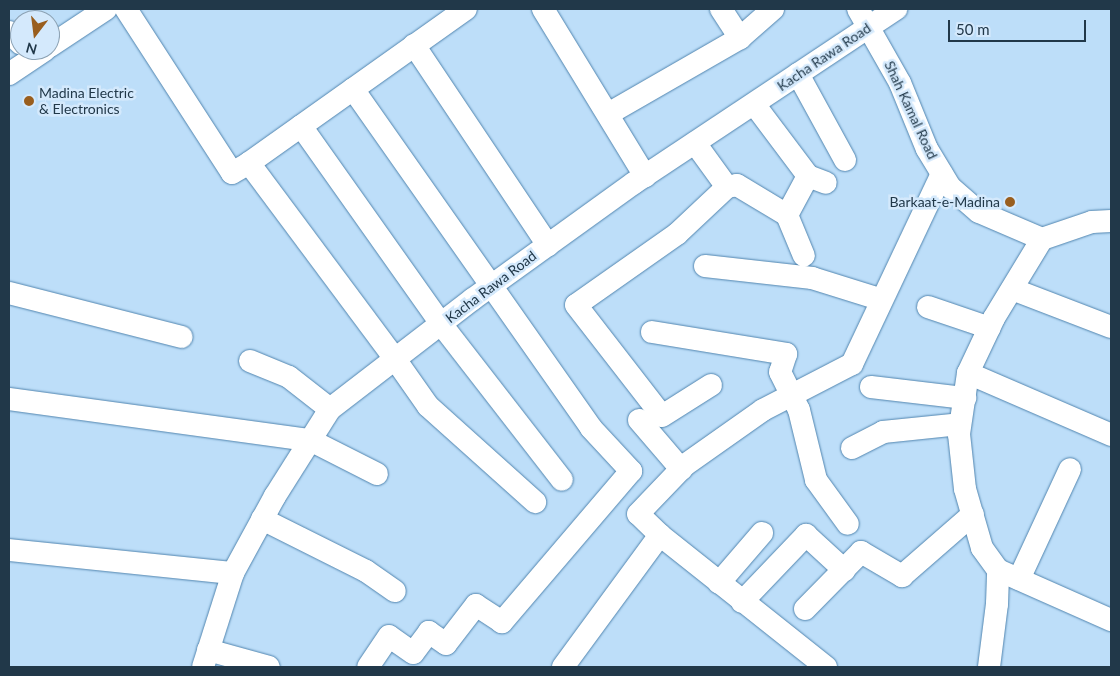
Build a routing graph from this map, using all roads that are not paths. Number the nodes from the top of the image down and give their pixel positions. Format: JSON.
{"nodes":[{"id":1,"x":106,"y":9,"type":"edge"},
{"id":2,"x":126,"y":9,"type":"edge"},
{"id":3,"x":466,"y":9,"type":"edge"},
{"id":4,"x":721,"y":9,"type":"edge"},
{"id":5,"x":773,"y":9,"type":"edge"},
{"id":6,"x":896,"y":9,"type":"edge"},
{"id":7,"x":552,"y":12,"type":"edge"},
{"id":8,"x":864,"y":17,"type":"edge"},
{"id":9,"x":60,"y":35,"type":"edge"},
{"id":10,"x":740,"y":38,"type":"junction"},
{"id":11,"x":414,"y":46,"type":"junction"},
{"id":12,"x":24,"y":60,"type":"edge"},
{"id":13,"x":9,"y":74,"type":"edge"},
{"id":14,"x":798,"y":74,"type":"junction"},
{"id":15,"x":353,"y":89,"type":"junction"},
{"id":16,"x":754,"y":104,"type":"junction"},
{"id":17,"x":608,"y":114,"type":"junction"},
{"id":18,"x":301,"y":126,"type":"junction"},
{"id":19,"x":695,"y":143,"type":"junction"},
{"id":20,"x":846,"y":160,"type":"dead end"},
{"id":21,"x":249,"y":163,"type":"junction"},
{"id":22,"x":942,"y":174,"type":"junction"},
{"id":23,"x":646,"y":176,"type":"junction"},
{"id":24,"x":727,"y":187,"type":"junction"},
{"id":25,"x":787,"y":215,"type":"junction"},
{"id":26,"x":1111,"y":221,"type":"edge"},
{"id":27,"x":1042,"y":239,"type":"junction"},
{"id":28,"x":548,"y":245,"type":"junction"},
{"id":29,"x":804,"y":256,"type":"dead end"},
{"id":30,"x":705,"y":266,"type":"dead end"},
{"id":31,"x":491,"y":286,"type":"junction"},
{"id":32,"x":1012,"y":289,"type":"junction"},
{"id":33,"x":9,"y":293,"type":"edge"},
{"id":34,"x":882,"y":300,"type":"junction"},
{"id":35,"x":928,"y":307,"type":"dead end"},
{"id":36,"x":441,"y":324,"type":"junction"},
{"id":37,"x":1111,"y":327,"type":"edge"},
{"id":38,"x":990,"y":328,"type":"junction"},
{"id":39,"x":652,"y":332,"type":"dead end"},
{"id":40,"x":181,"y":337,"type":"dead end"},
{"id":41,"x":396,"y":359,"type":"junction"},
{"id":42,"x":250,"y":361,"type":"dead end"},
{"id":43,"x":968,"y":373,"type":"junction"},
{"id":44,"x":711,"y":385,"type":"dead end"},
{"id":45,"x":872,"y":387,"type":"dead end"},
{"id":46,"x":794,"y":394,"type":"junction"},
{"id":47,"x":964,"y":398,"type":"junction"},
{"id":48,"x":9,"y":399,"type":"edge"},
{"id":49,"x":330,"y":409,"type":"junction"},
{"id":50,"x":639,"y":420,"type":"dead end"},
{"id":51,"x":960,"y":424,"type":"junction"},
{"id":52,"x":1111,"y":435,"type":"edge"},
{"id":53,"x":310,"y":440,"type":"junction"},
{"id":54,"x":852,"y":448,"type":"dead end"},
{"id":55,"x":681,"y":469,"type":"junction"},
{"id":56,"x":1070,"y":469,"type":"dead end"},
{"id":57,"x":377,"y":474,"type":"dead end"},
{"id":58,"x":562,"y":480,"type":"dead end"},
{"id":59,"x":535,"y":502,"type":"dead end"},
{"id":60,"x":972,"y":514,"type":"junction"},
{"id":61,"x":262,"y":519,"type":"junction"},
{"id":62,"x":848,"y":524,"type":"dead end"},
{"id":63,"x":762,"y":533,"type":"dead end"},
{"id":64,"x":660,"y":535,"type":"junction"},
{"id":65,"x":9,"y":550,"type":"edge"},
{"id":66,"x":844,"y":570,"type":"junction"},
{"id":67,"x":998,"y":570,"type":"junction"},
{"id":68,"x":233,"y":573,"type":"junction"},
{"id":69,"x":1018,"y":579,"type":"junction"},
{"id":70,"x":719,"y":583,"type":"junction"},
{"id":71,"x":395,"y":591,"type":"dead end"},
{"id":72,"x":742,"y":602,"type":"junction"},
{"id":73,"x":805,"y":609,"type":"dead end"},
{"id":74,"x":1111,"y":620,"type":"edge"},
{"id":75,"x":205,"y":658,"type":"edge"},
{"id":76,"x":258,"y":665,"type":"edge"},
{"id":77,"x":368,"y":667,"type":"edge"},
{"id":78,"x":563,"y":667,"type":"edge"},
{"id":79,"x":826,"y":667,"type":"edge"},
{"id":80,"x":989,"y":667,"type":"edge"}],
"edges":[{"from":1,"to":9,"type":"street"},
{"from":2,"to":21,"type":"street"},
{"from":3,"to":11,"type":"street"},
{"from":4,"to":10,"type":"street"},
{"from":5,"to":10,"type":"street"},
{"from":6,"to":8,"type":"street","name":"Kacha Rawa Road"},
{"from":7,"to":17,"type":"street"},
{"from":8,"to":14,"type":"street","name":"Kacha Rawa Road"},
{"from":8,"to":22,"type":"street","name":"Shah Kamal Road"},
{"from":10,"to":17,"type":"street"},
{"from":11,"to":15,"type":"street"},
{"from":11,"to":28,"type":"street"},
{"from":12,"to":13,"type":"street"},
{"from":14,"to":16,"type":"street","name":"Kacha Rawa Road"},
{"from":14,"to":20,"type":"street"},
{"from":15,"to":18,"type":"street"},
{"from":15,"to":31,"type":"street"},
{"from":16,"to":19,"type":"street","name":"Kacha Rawa Road"},
{"from":16,"to":25,"type":"street"},
{"from":17,"to":23,"type":"street"},
{"from":18,"to":21,"type":"street"},
{"from":18,"to":36,"type":"street"},
{"from":19,"to":23,"type":"street","name":"Kacha Rawa Road"},
{"from":19,"to":24,"type":"street"},
{"from":21,"to":41,"type":"street"},
{"from":22,"to":27,"type":"street","name":"Shah Kamal Road"},
{"from":22,"to":34,"type":"street"},
{"from":23,"to":28,"type":"street","name":"Kacha Rawa Road"},
{"from":24,"to":25,"type":"street"},
{"from":24,"to":44,"type":"street"},
{"from":25,"to":29,"type":"street"},
{"from":26,"to":27,"type":"street"},
{"from":27,"to":32,"type":"street"},
{"from":28,"to":31,"type":"street","name":"Kacha Rawa Road"},
{"from":30,"to":34,"type":"street"},
{"from":31,"to":36,"type":"street","name":"Kacha Rawa Road"},
{"from":31,"to":77,"type":"street"},
{"from":32,"to":37,"type":"street"},
{"from":32,"to":38,"type":"street"},
{"from":33,"to":40,"type":"street"},
{"from":34,"to":46,"type":"street"},
{"from":35,"to":38,"type":"street"},
{"from":36,"to":41,"type":"street","name":"Kacha Rawa Road"},
{"from":36,"to":58,"type":"street"},
{"from":38,"to":43,"type":"street"},
{"from":39,"to":46,"type":"street"},
{"from":41,"to":49,"type":"street","name":"Kacha Rawa Road"},
{"from":41,"to":59,"type":"street"},
{"from":42,"to":49,"type":"street"},
{"from":43,"to":47,"type":"street"},
{"from":43,"to":52,"type":"street"},
{"from":45,"to":47,"type":"street"},
{"from":46,"to":55,"type":"street"},
{"from":46,"to":62,"type":"street"},
{"from":47,"to":51,"type":"street"},
{"from":48,"to":53,"type":"street"},
{"from":49,"to":53,"type":"street","name":"Kacha Rawa Road"},
{"from":50,"to":55,"type":"street"},
{"from":51,"to":54,"type":"street"},
{"from":51,"to":60,"type":"street"},
{"from":53,"to":57,"type":"street"},
{"from":53,"to":61,"type":"street","name":"Kacha Rawa Road"},
{"from":55,"to":64,"type":"street"},
{"from":56,"to":69,"type":"street"},
{"from":60,"to":66,"type":"street"},
{"from":60,"to":67,"type":"street"},
{"from":61,"to":68,"type":"street","name":"Kacha Rawa Road"},
{"from":61,"to":71,"type":"street"},
{"from":63,"to":70,"type":"street"},
{"from":64,"to":70,"type":"street"},
{"from":64,"to":78,"type":"street"},
{"from":65,"to":68,"type":"street"},
{"from":66,"to":72,"type":"street"},
{"from":66,"to":73,"type":"street"},
{"from":67,"to":69,"type":"street"},
{"from":67,"to":80,"type":"street"},
{"from":68,"to":75,"type":"street","name":"Kacha Rawa Road"},
{"from":69,"to":74,"type":"street"},
{"from":70,"to":72,"type":"street"},
{"from":72,"to":79,"type":"street"},
{"from":75,"to":76,"type":"street"}]}
